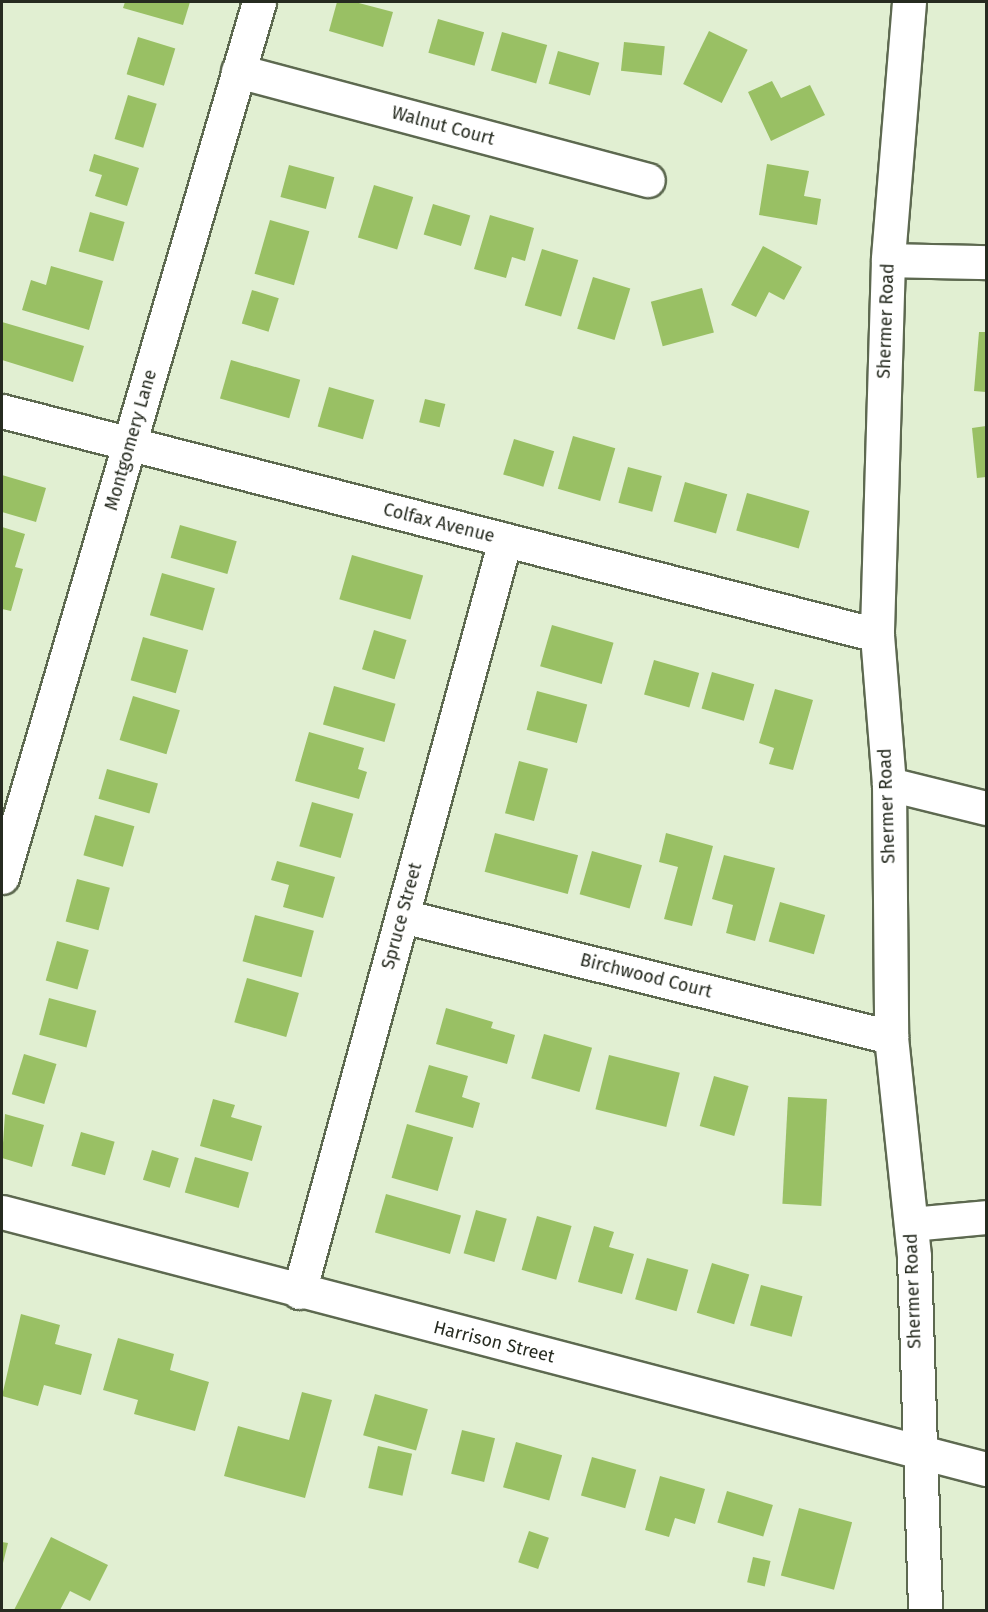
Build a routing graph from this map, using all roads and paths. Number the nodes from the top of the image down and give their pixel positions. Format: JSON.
{"nodes":[{"id":1,"x":259,"y":2,"type":"edge"},
{"id":2,"x":909,"y":2,"type":"edge"},
{"id":3,"x":238,"y":71,"type":"junction"},
{"id":4,"x":648,"y":180,"type":"dead end"},
{"id":5,"x":888,"y":260,"type":"junction"},
{"id":6,"x":987,"y":262,"type":"edge"},
{"id":7,"x":2,"y":411,"type":"edge"},
{"id":8,"x":130,"y":444,"type":"junction"},
{"id":9,"x":505,"y":540,"type":"junction"},
{"id":10,"x":877,"y":635,"type":"junction"},
{"id":11,"x":889,"y":784,"type":"junction"},
{"id":12,"x":987,"y":808,"type":"edge"},
{"id":13,"x":2,"y":877,"type":"edge"},
{"id":14,"x":402,"y":916,"type":"junction"},
{"id":15,"x":891,"y":1036,"type":"junction"},
{"id":16,"x":2,"y":1212,"type":"edge"},
{"id":17,"x":987,"y":1217,"type":"edge"},
{"id":18,"x":911,"y":1224,"type":"junction"},
{"id":19,"x":299,"y":1292,"type":"junction"},
{"id":20,"x":918,"y":1451,"type":"junction"},
{"id":21,"x":987,"y":1469,"type":"edge"},
{"id":22,"x":925,"y":1611,"type":"edge"}],
"edges":[{"from":1,"to":3,"type":"street","name":"Montgomery Lane"},
{"from":2,"to":5,"type":"street","name":"Shermer Road"},
{"from":3,"to":4,"type":"street","name":"Walnut Court"},
{"from":3,"to":8,"type":"street","name":"Montgomery Lane"},
{"from":5,"to":6,"type":"street"},
{"from":5,"to":10,"type":"street","name":"Shermer Road"},
{"from":7,"to":8,"type":"street","name":"Colfax Avenue"},
{"from":8,"to":9,"type":"street","name":"Colfax Avenue"},
{"from":8,"to":13,"type":"street","name":"Montgomery Lane"},
{"from":9,"to":10,"type":"street","name":"Colfax Avenue"},
{"from":9,"to":14,"type":"street","name":"Spruce Street"},
{"from":10,"to":11,"type":"street","name":"Shermer Road"},
{"from":11,"to":12,"type":"street"},
{"from":11,"to":15,"type":"street","name":"Shermer Road"},
{"from":14,"to":15,"type":"street","name":"Birchwood Court"},
{"from":14,"to":19,"type":"street","name":"Spruce Street"},
{"from":15,"to":18,"type":"street","name":"Shermer Road"},
{"from":16,"to":19,"type":"street","name":"Harrison Street"},
{"from":17,"to":18,"type":"street"},
{"from":18,"to":20,"type":"street","name":"Shermer Road"},
{"from":19,"to":20,"type":"street","name":"Harrison Street"},
{"from":20,"to":21,"type":"street","name":"Harrison Street"},
{"from":20,"to":22,"type":"street","name":"Shermer Road"}]}
